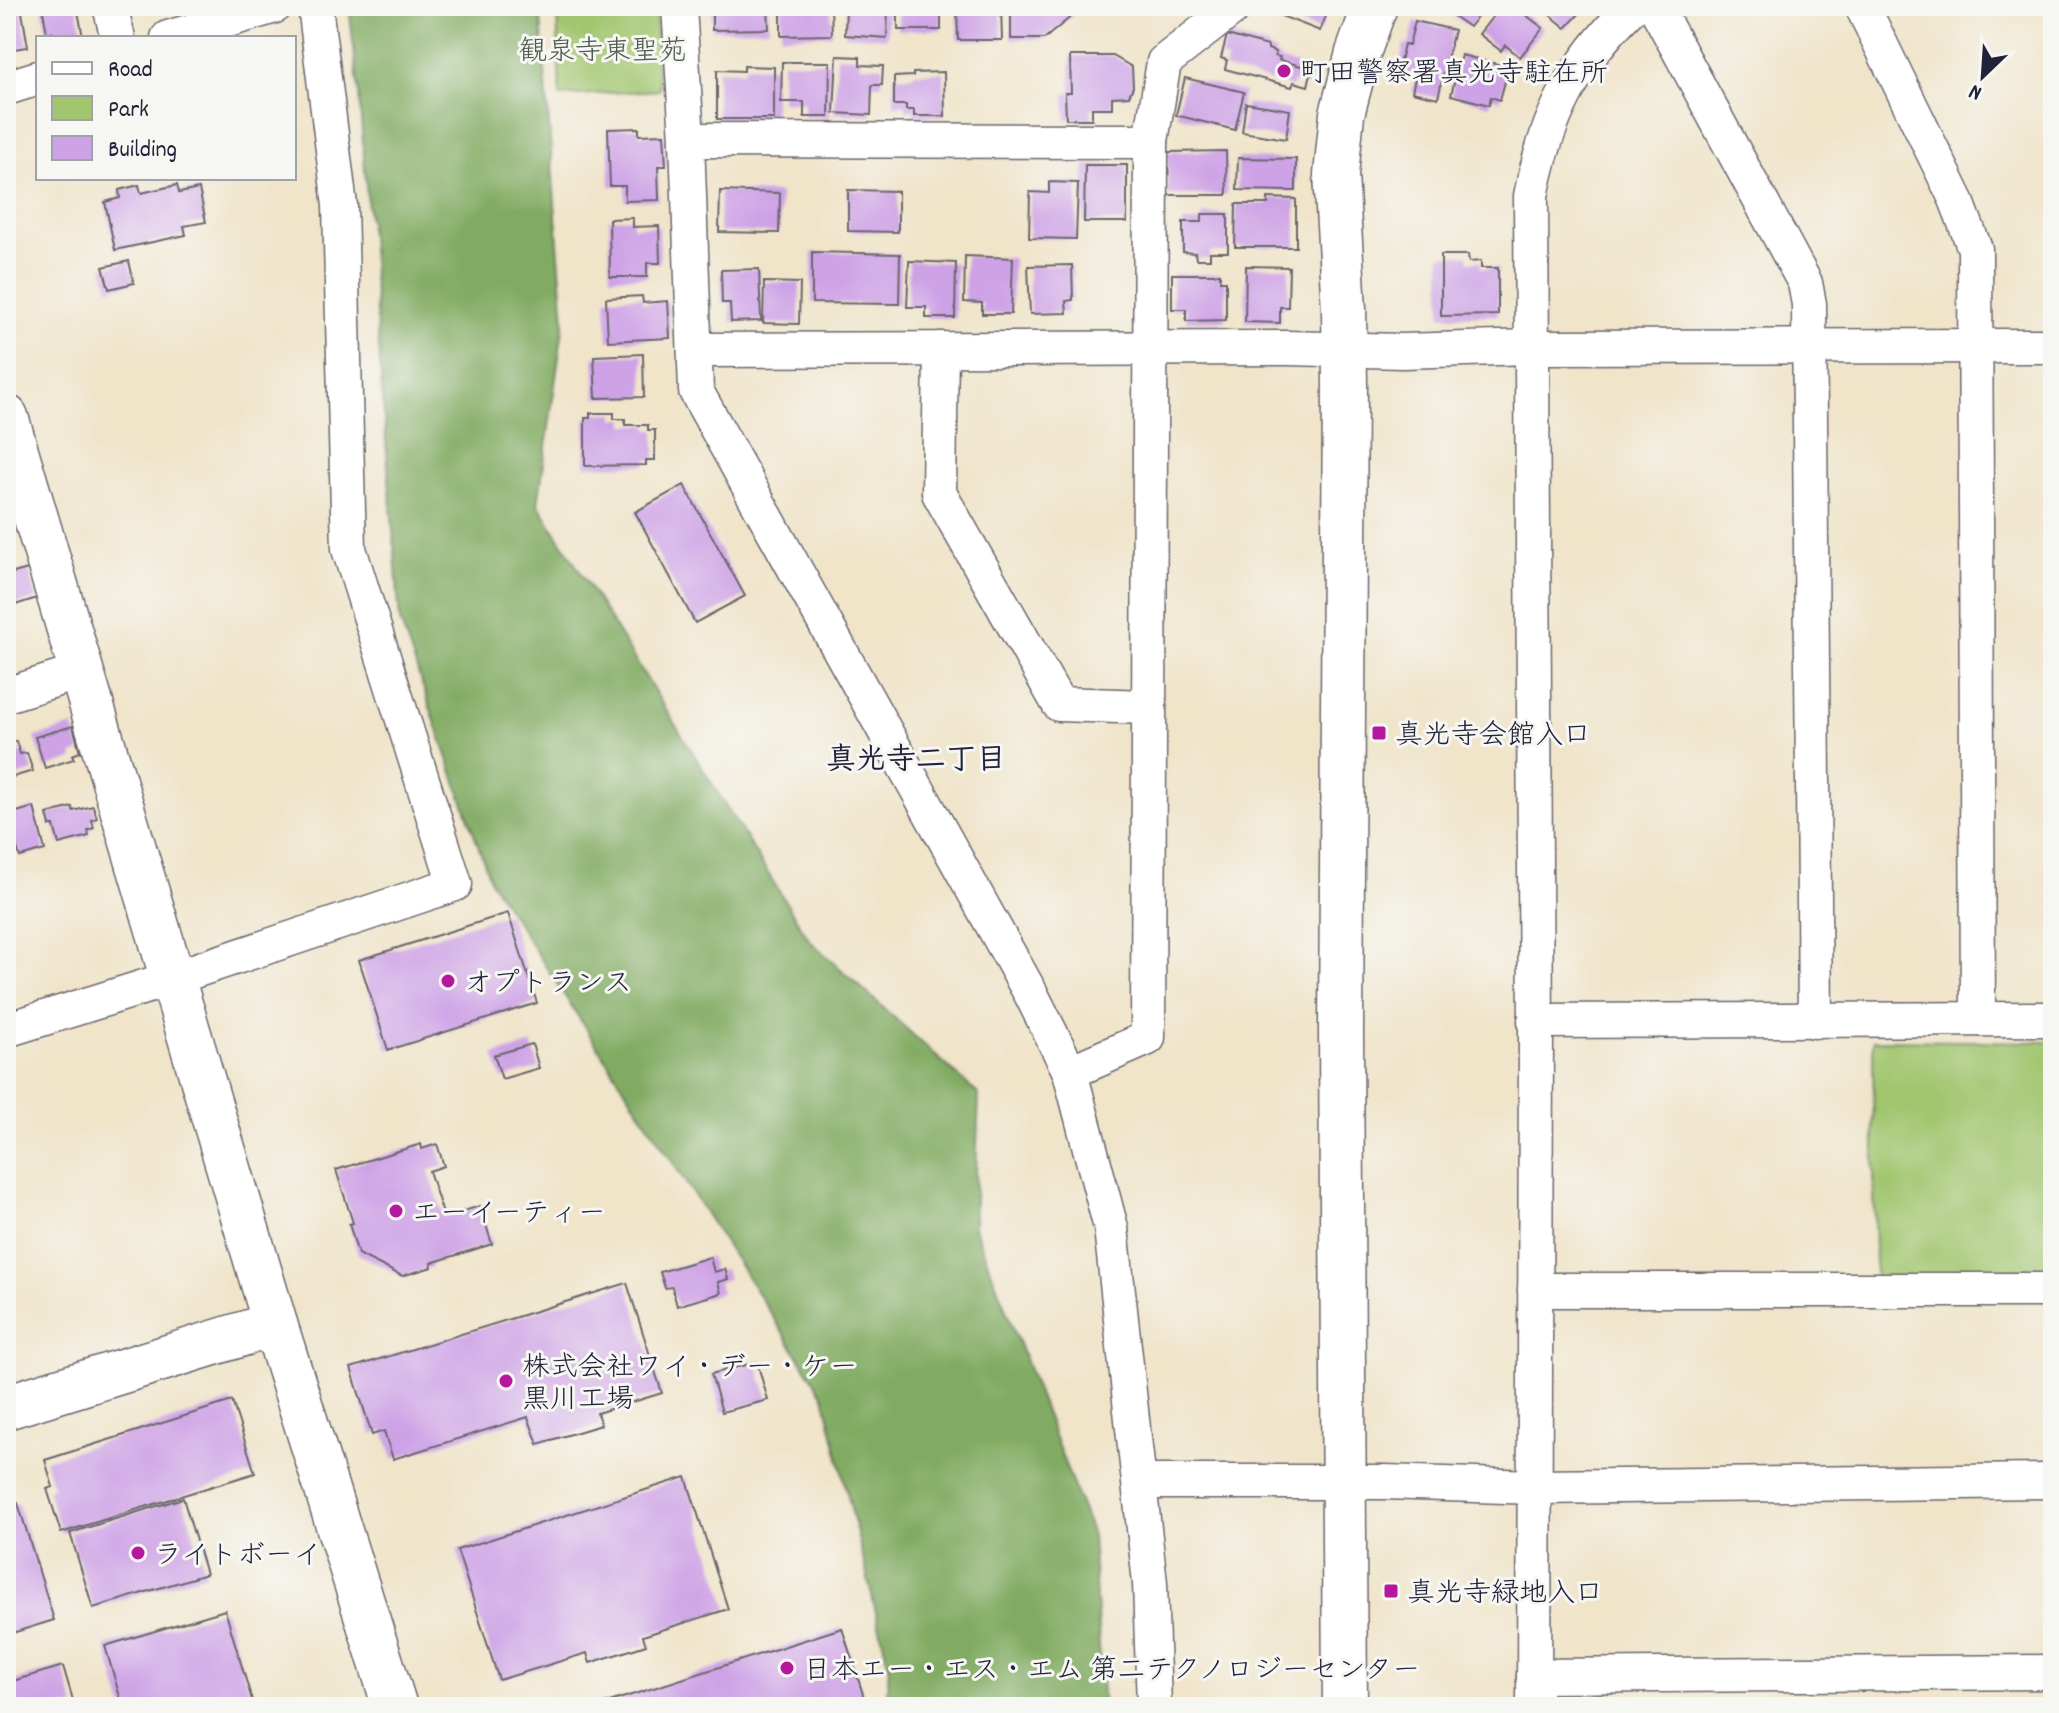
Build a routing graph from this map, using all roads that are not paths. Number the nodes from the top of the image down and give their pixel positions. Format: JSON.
{"nodes":[{"id":1,"x":110,"y":6,"type":"edge"},
{"id":2,"x":275,"y":6,"type":"edge"},
{"id":3,"x":315,"y":6,"type":"edge"},
{"id":4,"x":679,"y":6,"type":"edge"},
{"id":5,"x":1236,"y":6,"type":"edge"},
{"id":6,"x":1375,"y":6,"type":"edge"},
{"id":7,"x":1633,"y":6,"type":"edge"},
{"id":8,"x":1655,"y":6,"type":"edge"},
{"id":9,"x":1862,"y":6,"type":"edge"},
{"id":10,"x":118,"y":36,"type":"edge"},
{"id":11,"x":175,"y":36,"type":"edge"},
{"id":12,"x":36,"y":79,"type":"edge"},
{"id":13,"x":6,"y":88,"type":"edge"},
{"id":14,"x":687,"y":140,"type":"junction"},
{"id":15,"x":1151,"y":141,"type":"junction"},
{"id":16,"x":1810,"y":346,"type":"junction"},
{"id":17,"x":1977,"y":346,"type":"junction"},
{"id":18,"x":2053,"y":346,"type":"edge"},
{"id":19,"x":1531,"y":347,"type":"junction"},
{"id":20,"x":1149,"y":348,"type":"junction"},
{"id":21,"x":941,"y":349,"type":"junction"},
{"id":22,"x":1344,"y":349,"type":"junction"},
{"id":23,"x":695,"y":350,"type":"junction"},
{"id":24,"x":6,"y":417,"type":"edge"},
{"id":25,"x":83,"y":671,"type":"junction"},
{"id":26,"x":6,"y":695,"type":"edge"},
{"id":27,"x":1148,"y":707,"type":"junction"},
{"id":28,"x":173,"y":978,"type":"junction"},
{"id":29,"x":1978,"y":1019,"type":"junction"},
{"id":30,"x":2053,"y":1019,"type":"edge"},
{"id":31,"x":1535,"y":1021,"type":"junction"},
{"id":32,"x":1815,"y":1021,"type":"junction"},
{"id":33,"x":6,"y":1030,"type":"edge"},
{"id":34,"x":1070,"y":1072,"type":"junction"},
{"id":35,"x":1535,"y":1290,"type":"junction"},
{"id":36,"x":2053,"y":1290,"type":"edge"},
{"id":37,"x":275,"y":1324,"type":"junction"},
{"id":38,"x":6,"y":1407,"type":"edge"},
{"id":39,"x":2053,"y":1481,"type":"edge"},
{"id":40,"x":1140,"y":1482,"type":"junction"},
{"id":41,"x":1343,"y":1482,"type":"junction"},
{"id":42,"x":1535,"y":1487,"type":"junction"},
{"id":43,"x":2053,"y":1672,"type":"edge"},
{"id":44,"x":1534,"y":1692,"type":"edge"},
{"id":45,"x":395,"y":1707,"type":"edge"},
{"id":46,"x":1154,"y":1707,"type":"edge"},
{"id":47,"x":1345,"y":1707,"type":"edge"}],
"edges":[{"from":1,"to":10,"type":"street"},
{"from":2,"to":11,"type":"street"},
{"from":3,"to":28,"type":"street"},
{"from":4,"to":14,"type":"street"},
{"from":5,"to":15,"type":"street"},
{"from":6,"to":22,"type":"street"},
{"from":7,"to":19,"type":"street"},
{"from":8,"to":16,"type":"street"},
{"from":9,"to":17,"type":"street"},
{"from":12,"to":13,"type":"street"},
{"from":14,"to":15,"type":"street"},
{"from":14,"to":23,"type":"street"},
{"from":15,"to":20,"type":"street"},
{"from":16,"to":17,"type":"street"},
{"from":16,"to":19,"type":"street"},
{"from":16,"to":32,"type":"street"},
{"from":17,"to":18,"type":"street"},
{"from":17,"to":29,"type":"street"},
{"from":19,"to":22,"type":"street"},
{"from":19,"to":31,"type":"street"},
{"from":20,"to":21,"type":"street"},
{"from":20,"to":22,"type":"street"},
{"from":20,"to":27,"type":"street"},
{"from":21,"to":23,"type":"street"},
{"from":21,"to":27,"type":"street"},
{"from":22,"to":41,"type":"street"},
{"from":23,"to":34,"type":"street"},
{"from":24,"to":25,"type":"street"},
{"from":25,"to":26,"type":"street"},
{"from":25,"to":28,"type":"street"},
{"from":27,"to":34,"type":"street"},
{"from":28,"to":33,"type":"street"},
{"from":28,"to":37,"type":"street"},
{"from":29,"to":30,"type":"street"},
{"from":29,"to":32,"type":"street"},
{"from":31,"to":32,"type":"street"},
{"from":31,"to":35,"type":"street"},
{"from":34,"to":40,"type":"street"},
{"from":35,"to":36,"type":"street"},
{"from":35,"to":42,"type":"street"},
{"from":37,"to":38,"type":"street"},
{"from":37,"to":45,"type":"street"},
{"from":39,"to":42,"type":"street"},
{"from":40,"to":41,"type":"street"},
{"from":40,"to":46,"type":"street"},
{"from":41,"to":42,"type":"street"},
{"from":41,"to":47,"type":"street"},
{"from":42,"to":44,"type":"street"},
{"from":43,"to":44,"type":"street"}]}
